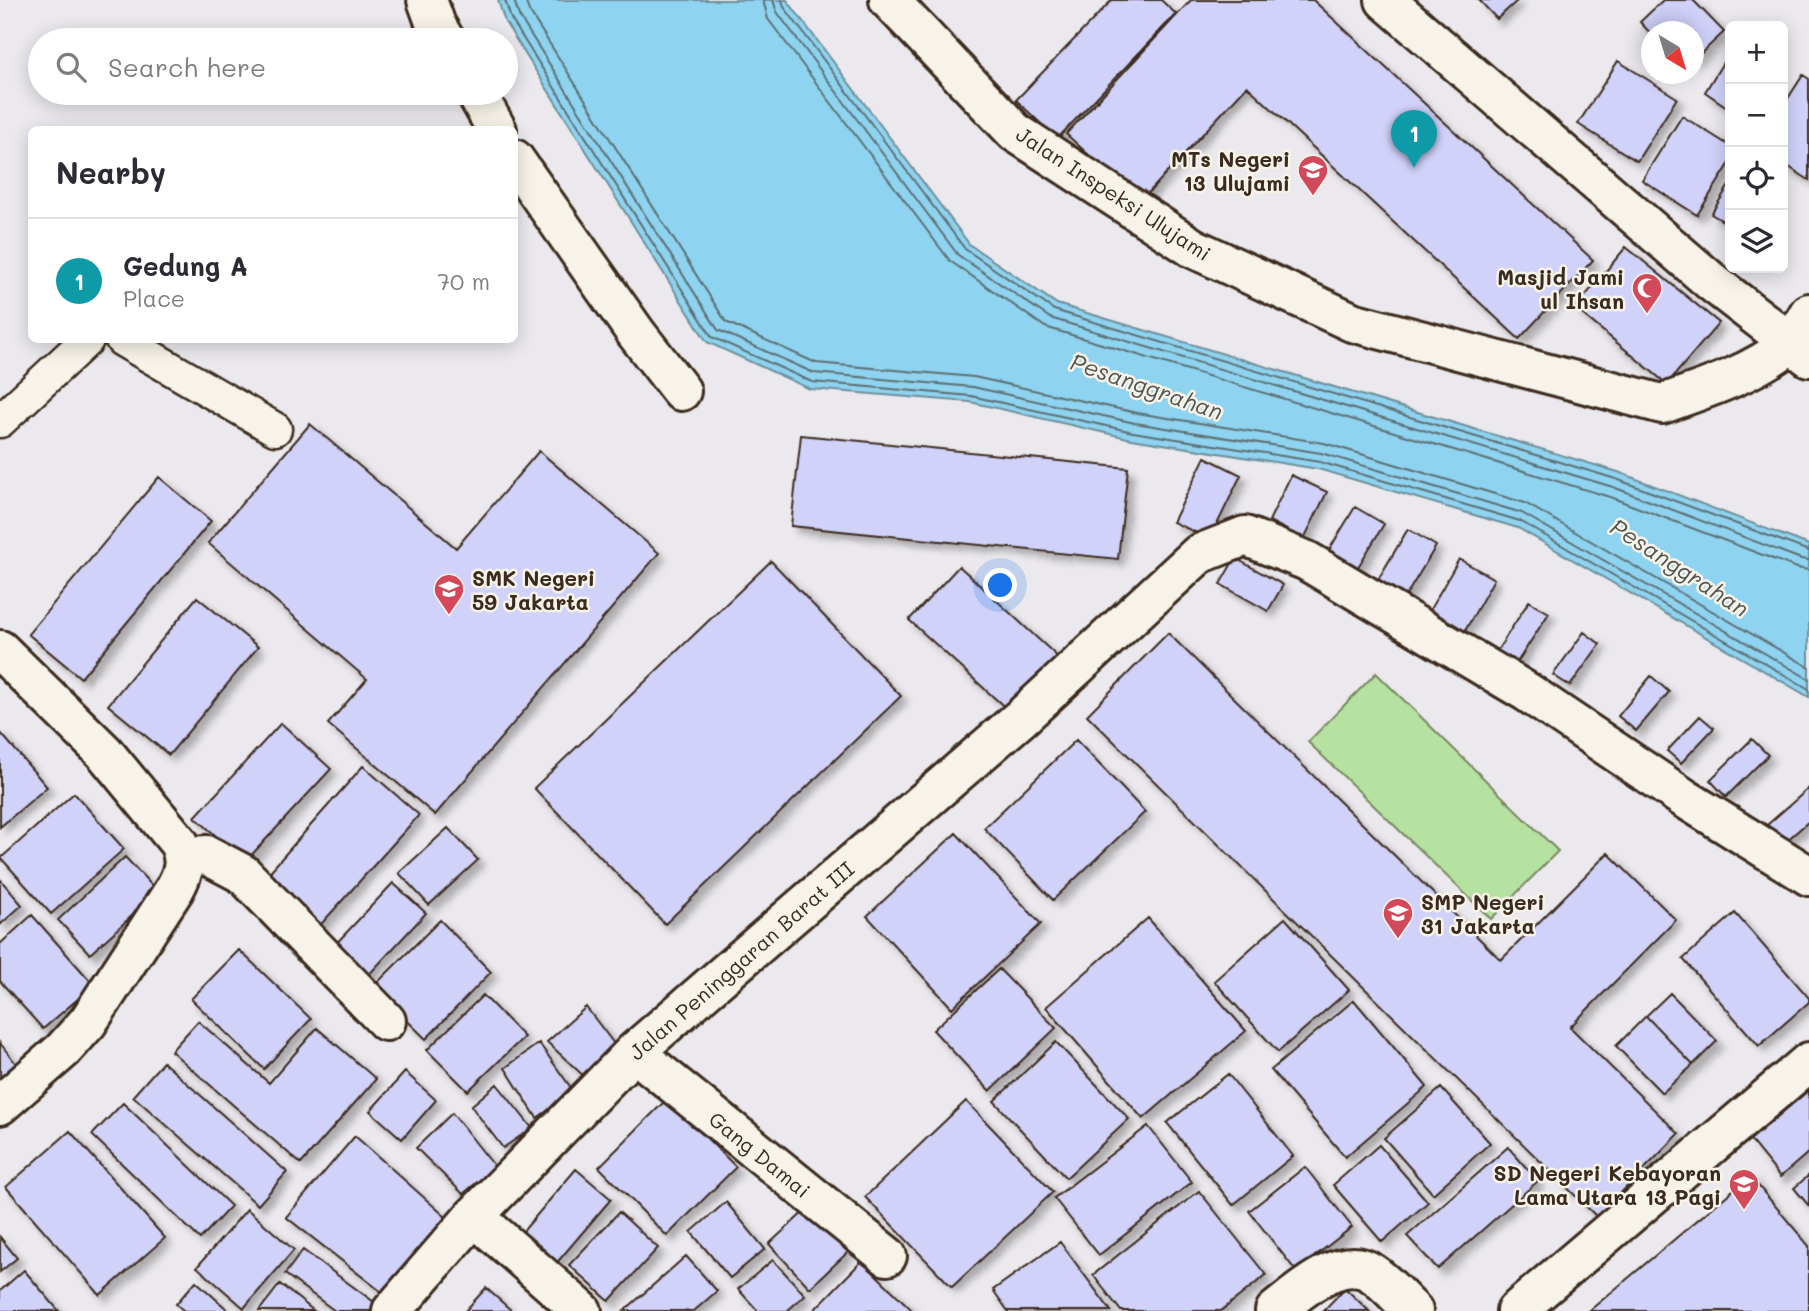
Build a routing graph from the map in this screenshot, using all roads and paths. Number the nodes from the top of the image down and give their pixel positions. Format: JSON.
{"nodes":[{"id":1,"x":427,"y":0,"type":"edge"},
{"id":2,"x":889,"y":0,"type":"edge"},
{"id":3,"x":1385,"y":0,"type":"edge"},
{"id":4,"x":438,"y":28,"type":"edge"},
{"id":5,"x":482,"y":105,"type":"edge"},
{"id":6,"x":495,"y":126,"type":"edge"},
{"id":7,"x":518,"y":165,"type":"edge"},
{"id":8,"x":1803,"y":338,"type":"edge"},
{"id":9,"x":84,"y":343,"type":"edge"},
{"id":10,"x":127,"y":343,"type":"edge"},
{"id":11,"x":681,"y":390,"type":"dead end"},
{"id":12,"x":0,"y":421,"type":"edge"},
{"id":13,"x":275,"y":429,"type":"dead end"},
{"id":14,"x":0,"y":650,"type":"edge"},
{"id":15,"x":185,"y":857,"type":"junction"},
{"id":16,"x":1809,"y":876,"type":"edge"},
{"id":17,"x":386,"y":1021,"type":"dead end"},
{"id":18,"x":634,"y":1052,"type":"junction"},
{"id":19,"x":1809,"y":1062,"type":"edge"},
{"id":20,"x":0,"y":1105,"type":"edge"},
{"id":21,"x":474,"y":1216,"type":"junction"},
{"id":22,"x":887,"y":1256,"type":"dead end"},
{"id":23,"x":392,"y":1311,"type":"edge"},
{"id":24,"x":582,"y":1311,"type":"edge"},
{"id":25,"x":1275,"y":1311,"type":"edge"},
{"id":26,"x":1413,"y":1311,"type":"edge"},
{"id":27,"x":1516,"y":1311,"type":"edge"}],
"edges":[{"from":1,"to":4,"type":"street"},
{"from":2,"to":8,"type":"street","name":"Jalan Inspeksi Ulujami"},
{"from":3,"to":8,"type":"street"},
{"from":5,"to":6,"type":"street"},
{"from":7,"to":11,"type":"street"},
{"from":9,"to":12,"type":"lane"},
{"from":10,"to":13,"type":"lane"},
{"from":14,"to":15,"type":"street"},
{"from":15,"to":17,"type":"street"},
{"from":15,"to":20,"type":"street"},
{"from":16,"to":18,"type":"street","name":"Jalan Peninggaran Barat III"},
{"from":18,"to":21,"type":"street","name":"Jalan Peninggaran Barat III"},
{"from":18,"to":22,"type":"street","name":"Gang Damai"},
{"from":19,"to":27,"type":"street"},
{"from":21,"to":23,"type":"street","name":"Jalan Peninggaran Barat III"},
{"from":21,"to":24,"type":"street"},
{"from":25,"to":26,"type":"street"}]}
